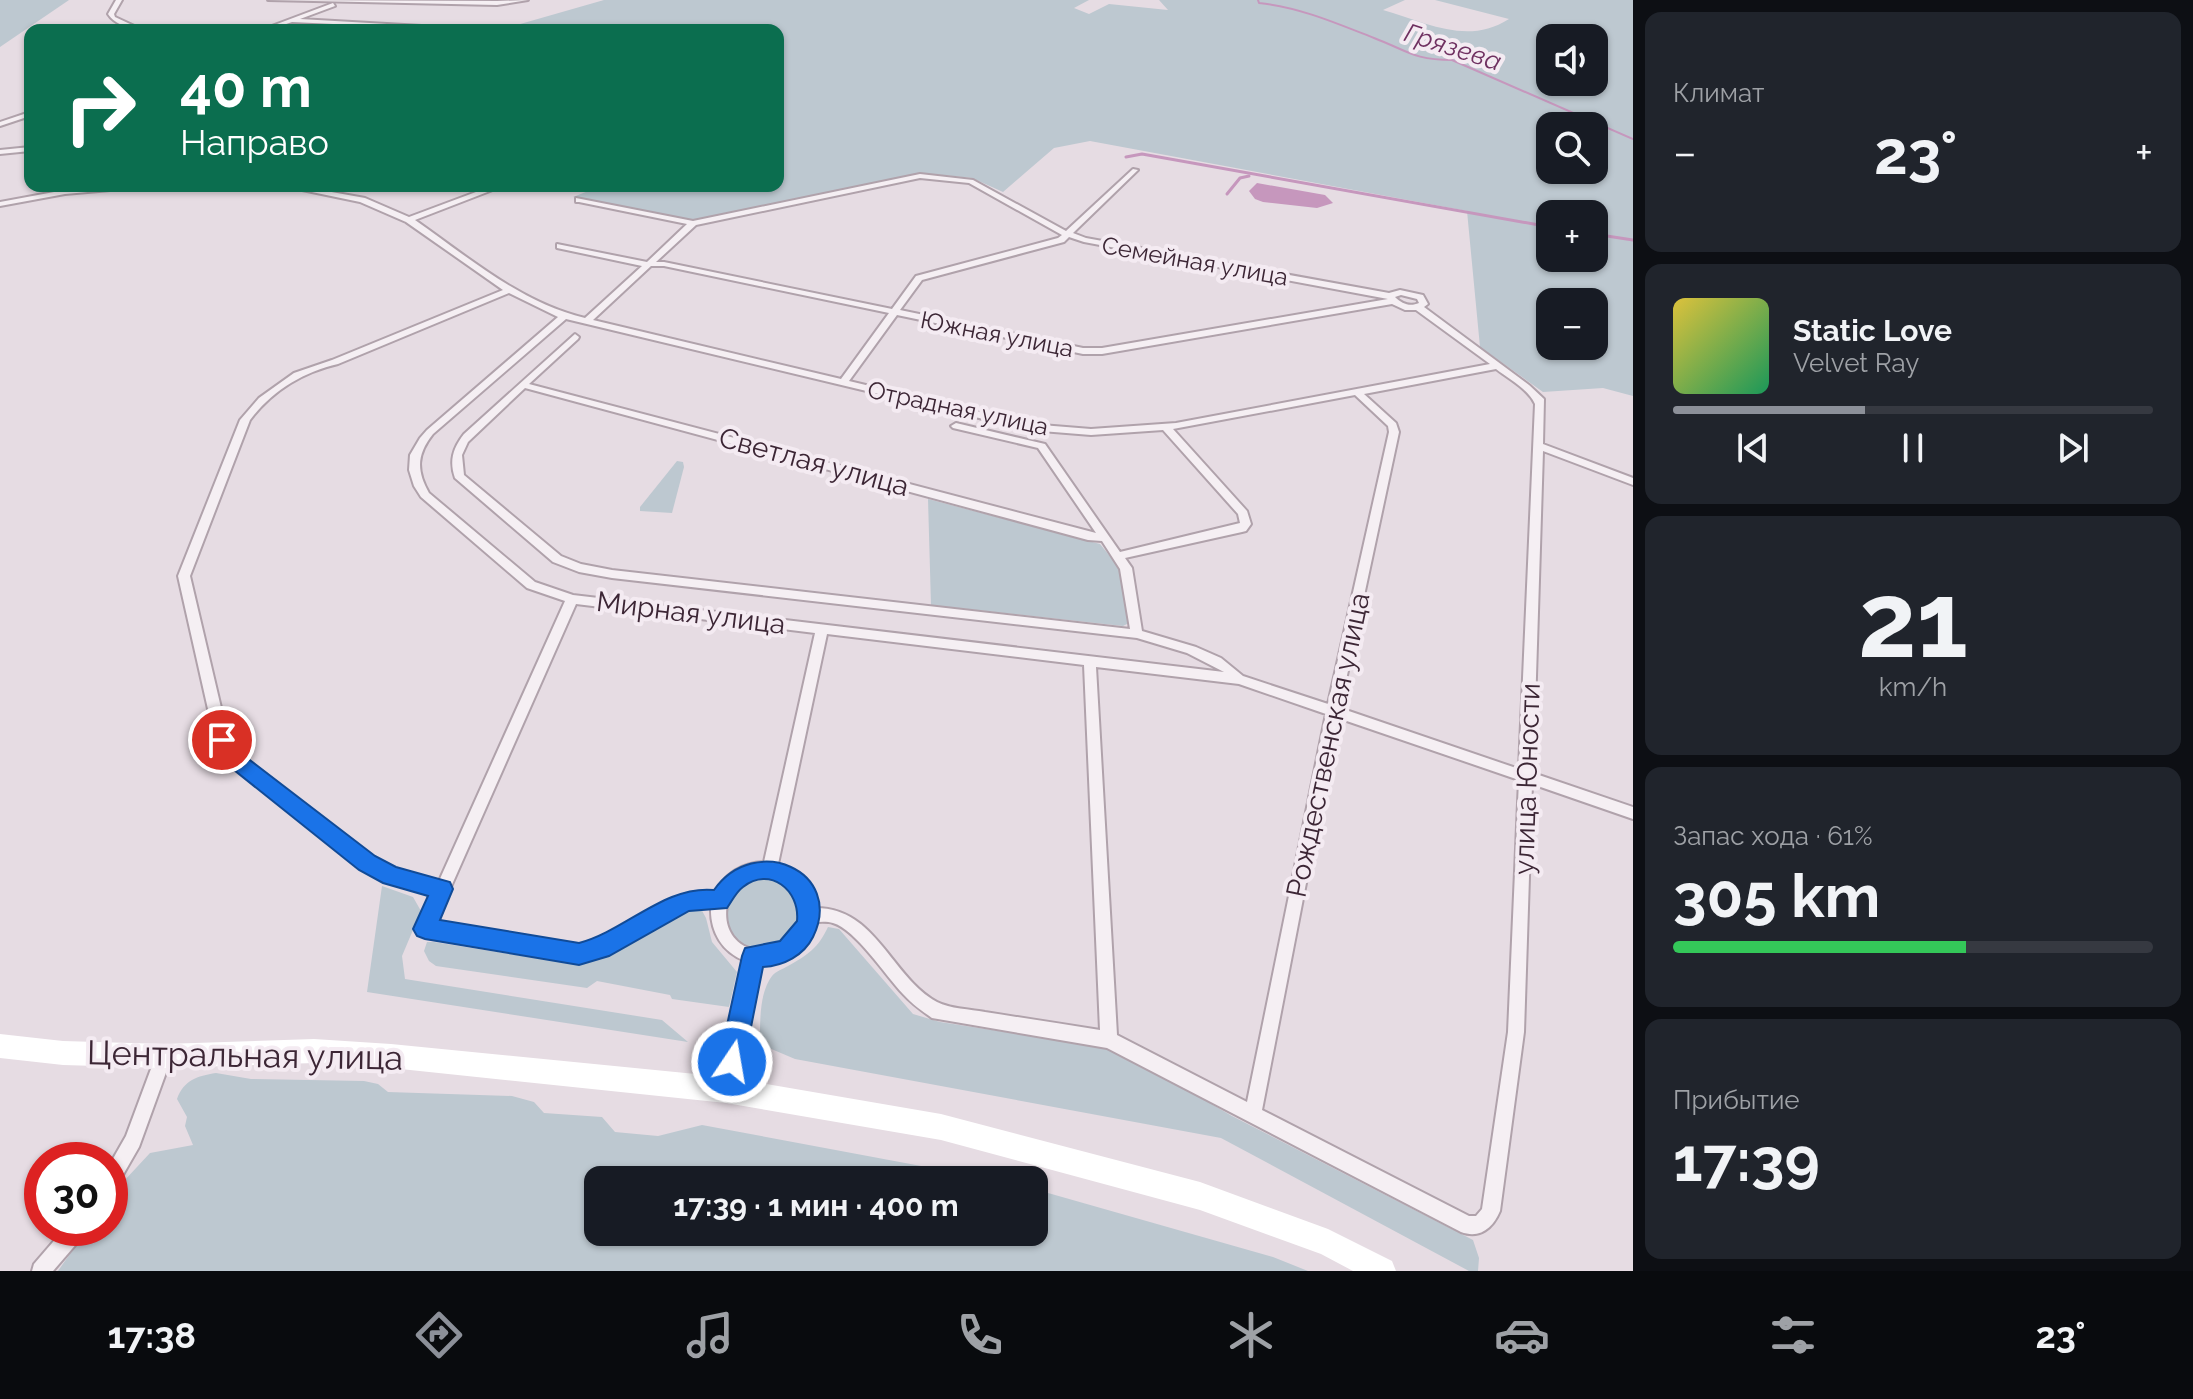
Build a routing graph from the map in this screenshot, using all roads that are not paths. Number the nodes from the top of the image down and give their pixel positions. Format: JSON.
{"nodes":[{"id":1,"x":119,"y":0,"type":"edge"},
{"id":2,"x":271,"y":0,"type":"edge"},
{"id":3,"x":525,"y":0,"type":"edge"},
{"id":4,"x":342,"y":1,"type":"edge"},
{"id":5,"x":292,"y":20,"type":"junction"},
{"id":6,"x":126,"y":24,"type":"edge"},
{"id":7,"x":281,"y":24,"type":"edge"},
{"id":8,"x":374,"y":24,"type":"edge"},
{"id":9,"x":24,"y":116,"type":"edge"},
{"id":10,"x":0,"y":124,"type":"edge"},
{"id":11,"x":24,"y":150,"type":"edge"},
{"id":12,"x":0,"y":152,"type":"edge"},
{"id":13,"x":1135,"y":170,"type":"dead end"},
{"id":14,"x":54,"y":192,"type":"edge"},
{"id":15,"x":319,"y":192,"type":"edge"},
{"id":16,"x":483,"y":192,"type":"edge"},
{"id":17,"x":579,"y":200,"type":"dead end"},
{"id":18,"x":0,"y":204,"type":"edge"},
{"id":19,"x":409,"y":220,"type":"junction"},
{"id":20,"x":693,"y":223,"type":"junction"},
{"id":21,"x":1069,"y":236,"type":"junction"},
{"id":22,"x":560,"y":246,"type":"dead end"},
{"id":23,"x":651,"y":263,"type":"junction"},
{"id":24,"x":509,"y":290,"type":"junction"},
{"id":25,"x":1392,"y":298,"type":"junction"},
{"id":26,"x":1419,"y":308,"type":"junction"},
{"id":27,"x":894,"y":313,"type":"junction"},
{"id":28,"x":564,"y":316,"type":"junction"},
{"id":29,"x":587,"y":321,"type":"junction"},
{"id":30,"x":575,"y":337,"type":"dead end"},
{"id":31,"x":1496,"y":366,"type":"junction"},
{"id":32,"x":843,"y":383,"type":"junction"},
{"id":33,"x":523,"y":385,"type":"junction"},
{"id":34,"x":1357,"y":392,"type":"junction"},
{"id":35,"x":956,"y":426,"type":"dead end"},
{"id":36,"x":1166,"y":427,"type":"junction"},
{"id":37,"x":1539,"y":446,"type":"junction"},
{"id":38,"x":1633,"y":482,"type":"edge"},
{"id":39,"x":1106,"y":538,"type":"junction"},
{"id":40,"x":1118,"y":556,"type":"junction"},
{"id":41,"x":572,"y":599,"type":"junction"},
{"id":42,"x":822,"y":629,"type":"junction"},
{"id":43,"x":1137,"y":634,"type":"junction"},
{"id":44,"x":1090,"y":661,"type":"junction"},
{"id":45,"x":1239,"y":679,"type":"junction"},
{"id":46,"x":1333,"y":710,"type":"junction"},
{"id":47,"x":1528,"y":776,"type":"junction"},
{"id":48,"x":1633,"y":813,"type":"edge"},
{"id":49,"x":769,"y":870,"type":"junction"},
{"id":50,"x":442,"y":889,"type":"junction"},
{"id":51,"x":719,"y":901,"type":"junction"},
{"id":52,"x":810,"y":915,"type":"junction"},
{"id":53,"x":754,"y":956,"type":"junction"},
{"id":54,"x":1109,"y":1040,"type":"junction"},
{"id":55,"x":0,"y":1046,"type":"edge"},
{"id":56,"x":164,"y":1056,"type":"junction"},
{"id":57,"x":726,"y":1090,"type":"junction"},
{"id":58,"x":1253,"y":1114,"type":"junction"},
{"id":59,"x":128,"y":1150,"type":"edge"},
{"id":60,"x":62,"y":1246,"type":"edge"},
{"id":61,"x":41,"y":1271,"type":"edge"},
{"id":62,"x":1382,"y":1271,"type":"edge"}],
"edges":[{"from":1,"to":6,"type":"street"},
{"from":2,"to":4,"type":"street"},
{"from":3,"to":4,"type":"street"},
{"from":4,"to":5,"type":"street"},
{"from":5,"to":7,"type":"street"},
{"from":5,"to":8,"type":"street"},
{"from":9,"to":10,"type":"street"},
{"from":11,"to":12,"type":"street"},
{"from":13,"to":21,"type":"street"},
{"from":14,"to":18,"type":"street"},
{"from":15,"to":19,"type":"street","name":"Отрадная улица"},
{"from":16,"to":19,"type":"street"},
{"from":17,"to":20,"type":"street"},
{"from":19,"to":24,"type":"street","name":"Отрадная улица"},
{"from":20,"to":21,"type":"street","name":"Семейная улица"},
{"from":20,"to":23,"type":"street"},
{"from":21,"to":25,"type":"street","name":"Семейная улица"},
{"from":21,"to":27,"type":"street"},
{"from":22,"to":23,"type":"street","name":"Южная улица"},
{"from":23,"to":27,"type":"street","name":"Южная улица"},
{"from":23,"to":29,"type":"street"},
{"from":24,"to":28,"type":"street","name":"Отрадная улица"},
{"from":24,"to":50,"type":"street"},
{"from":25,"to":26,"type":"street"},
{"from":25,"to":26,"type":"street"},
{"from":25,"to":27,"type":"street","name":"Южная улица"},
{"from":26,"to":31,"type":"street"},
{"from":27,"to":32,"type":"street"},
{"from":28,"to":29,"type":"street","name":"Отрадная улица"},
{"from":28,"to":41,"type":"street","name":"Мирная улица"},
{"from":29,"to":32,"type":"street","name":"Отрадная улица"},
{"from":30,"to":33,"type":"street","name":"Мирная улица"},
{"from":31,"to":34,"type":"street","name":"Отрадная улица"},
{"from":31,"to":37,"type":"street","name":"улица Юности"},
{"from":32,"to":36,"type":"street","name":"Отрадная улица"},
{"from":33,"to":39,"type":"street","name":"Светлая улица"},
{"from":33,"to":43,"type":"street","name":"Мирная улица"},
{"from":34,"to":36,"type":"street","name":"Отрадная улица"},
{"from":34,"to":46,"type":"street","name":"Рождественская улица"},
{"from":35,"to":39,"type":"street"},
{"from":36,"to":40,"type":"street"},
{"from":37,"to":38,"type":"street"},
{"from":37,"to":47,"type":"street","name":"улица Юности"},
{"from":39,"to":40,"type":"street"},
{"from":40,"to":43,"type":"street"},
{"from":41,"to":42,"type":"street","name":"Мирная улица"},
{"from":41,"to":50,"type":"street"},
{"from":42,"to":44,"type":"street","name":"Мирная улица"},
{"from":42,"to":49,"type":"street"},
{"from":43,"to":45,"type":"street","name":"Мирная улица"},
{"from":44,"to":45,"type":"street","name":"Мирная улица"},
{"from":44,"to":54,"type":"street"},
{"from":45,"to":46,"type":"street","name":"Мирная улица"},
{"from":46,"to":47,"type":"street","name":"Мирная улица"},
{"from":46,"to":58,"type":"street","name":"Рождественская улица"},
{"from":47,"to":48,"type":"street","name":"Мирная улица"},
{"from":47,"to":58,"type":"street","name":"улица Юности"},
{"from":49,"to":51,"type":"street"},
{"from":49,"to":52,"type":"street"},
{"from":50,"to":51,"type":"street"},
{"from":51,"to":53,"type":"street"},
{"from":52,"to":53,"type":"street"},
{"from":52,"to":54,"type":"street"},
{"from":53,"to":57,"type":"street"},
{"from":54,"to":58,"type":"street"},
{"from":55,"to":56,"type":"street","name":"Центральная улица"},
{"from":56,"to":57,"type":"street","name":"Центральная улица"},
{"from":56,"to":59,"type":"street"},
{"from":57,"to":62,"type":"street","name":"Центральная улица"},
{"from":60,"to":61,"type":"street"}]}
